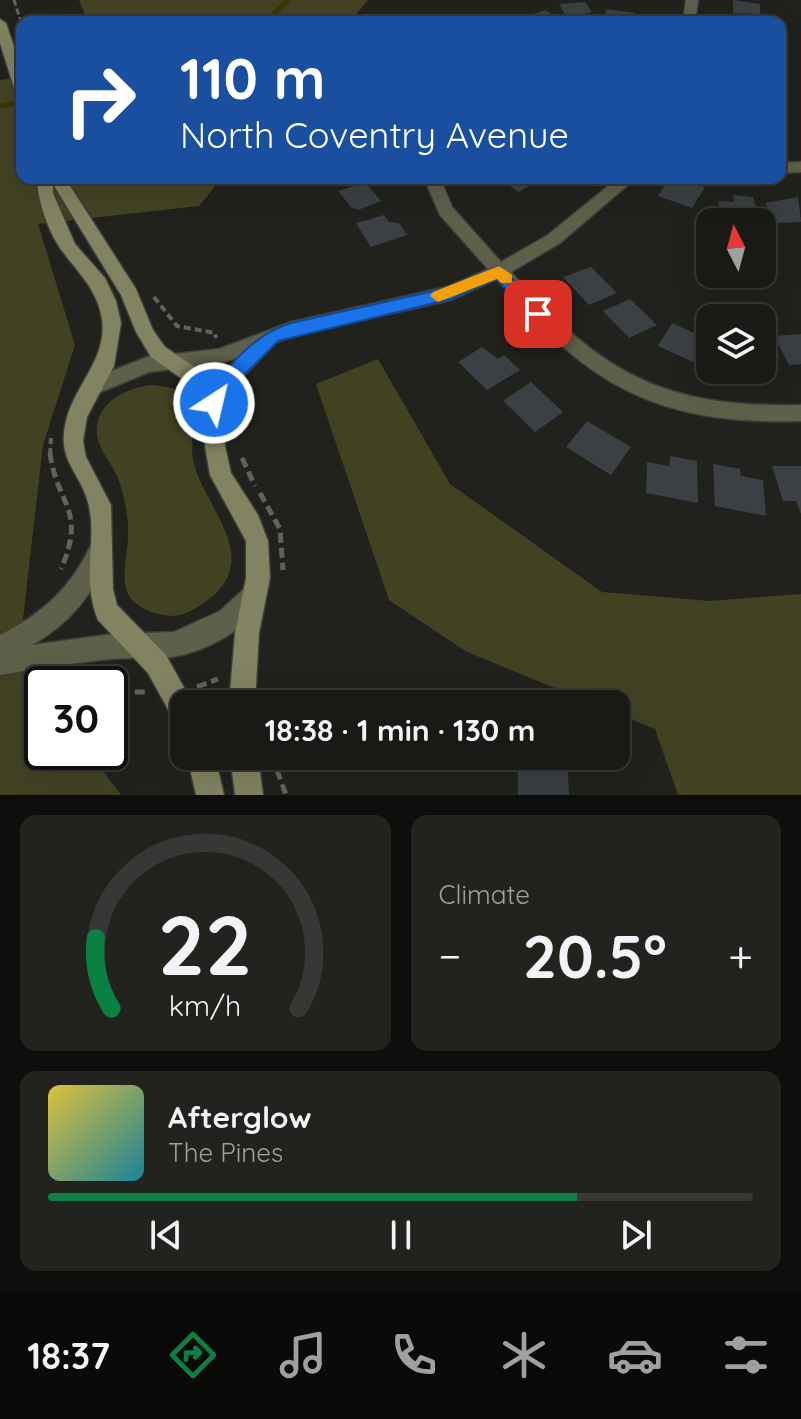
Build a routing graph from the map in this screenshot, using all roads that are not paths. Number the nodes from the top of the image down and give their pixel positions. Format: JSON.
{"nodes":[{"id":1,"x":0,"y":23,"type":"edge"},
{"id":2,"x":16,"y":72,"type":"edge"},
{"id":3,"x":45,"y":184,"type":"edge"},
{"id":4,"x":61,"y":184,"type":"edge"},
{"id":5,"x":433,"y":184,"type":"edge"},
{"id":6,"x":621,"y":184,"type":"edge"},
{"id":7,"x":499,"y":271,"type":"junction"},
{"id":8,"x":272,"y":337,"type":"junction"},
{"id":9,"x":170,"y":361,"type":"junction"},
{"id":10,"x":96,"y":386,"type":"junction"},
{"id":11,"x":214,"y":403,"type":"junction"},
{"id":12,"x":801,"y":413,"type":"edge"},
{"id":13,"x":102,"y":546,"type":"junction"},
{"id":14,"x":255,"y":594,"type":"junction"},
{"id":15,"x":140,"y":644,"type":"junction"},
{"id":16,"x":0,"y":648,"type":"edge"},
{"id":17,"x":0,"y":662,"type":"edge"},
{"id":18,"x":174,"y":690,"type":"edge"},
{"id":19,"x":243,"y":690,"type":"edge"},
{"id":20,"x":204,"y":770,"type":"edge"},
{"id":21,"x":246,"y":770,"type":"edge"},
{"id":22,"x":210,"y":795,"type":"edge"},
{"id":23,"x":249,"y":795,"type":"edge"}],
"edges":[{"from":1,"to":2,"type":"main road"},
{"from":3,"to":10,"type":"main road"},
{"from":4,"to":9,"type":"main road"},
{"from":5,"to":7,"type":"street"},
{"from":6,"to":7,"type":"street"},
{"from":7,"to":8,"type":"street"},
{"from":7,"to":12,"type":"street"},
{"from":8,"to":9,"type":"street"},
{"from":8,"to":11,"type":"street"},
{"from":9,"to":10,"type":"street"},
{"from":9,"to":11,"type":"main road"},
{"from":10,"to":13,"type":"main road"},
{"from":11,"to":14,"type":"main road"},
{"from":13,"to":15,"type":"main road"},
{"from":13,"to":16,"type":"street"},
{"from":14,"to":15,"type":"street"},
{"from":14,"to":19,"type":"main road"},
{"from":15,"to":17,"type":"street"},
{"from":15,"to":18,"type":"main road"},
{"from":20,"to":22,"type":"main road"},
{"from":21,"to":23,"type":"main road"}]}
